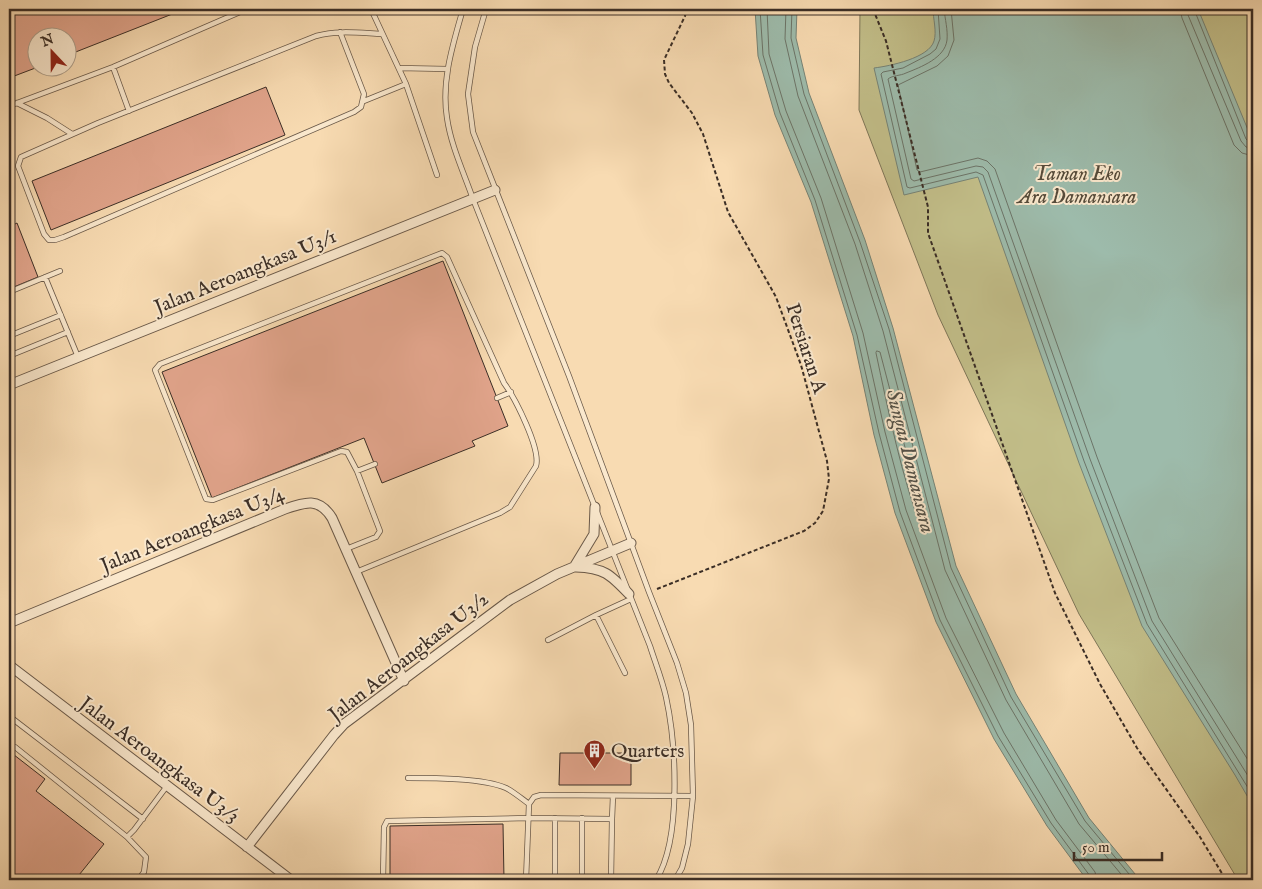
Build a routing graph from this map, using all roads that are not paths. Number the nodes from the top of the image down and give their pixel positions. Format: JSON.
{"nodes":[{"id":1,"x":248,"y":9,"type":"edge"},
{"id":2,"x":371,"y":9,"type":"edge"},
{"id":3,"x":463,"y":9,"type":"edge"},
{"id":4,"x":486,"y":9,"type":"edge"},
{"id":5,"x":340,"y":32,"type":"junction"},
{"id":6,"x":382,"y":34,"type":"junction"},
{"id":7,"x":113,"y":67,"type":"junction"},
{"id":8,"x":399,"y":68,"type":"junction"},
{"id":9,"x":447,"y":69,"type":"junction"},
{"id":10,"x":406,"y":84,"type":"junction"},
{"id":11,"x":364,"y":101,"type":"junction"},
{"id":12,"x":17,"y":103,"type":"junction"},
{"id":13,"x":9,"y":106,"type":"edge"},
{"id":14,"x":130,"y":111,"type":"junction"},
{"id":15,"x":72,"y":134,"type":"junction"},
{"id":16,"x":437,"y":175,"type":"dead end"},
{"id":17,"x":495,"y":190,"type":"junction"},
{"id":18,"x":473,"y":199,"type":"junction"},
{"id":19,"x":9,"y":206,"type":"edge"},
{"id":20,"x":9,"y":223,"type":"edge"},
{"id":21,"x":60,"y":271,"type":"dead end"},
{"id":22,"x":45,"y":277,"type":"junction"},
{"id":23,"x":9,"y":292,"type":"edge"},
{"id":24,"x":61,"y":316,"type":"junction"},
{"id":25,"x":68,"y":332,"type":"junction"},
{"id":26,"x":9,"y":336,"type":"edge"},
{"id":27,"x":9,"y":356,"type":"edge"},
{"id":28,"x":78,"y":357,"type":"junction"},
{"id":29,"x":9,"y":385,"type":"edge"},
{"id":30,"x":510,"y":392,"type":"junction"},
{"id":31,"x":497,"y":398,"type":"dead end"},
{"id":32,"x":374,"y":464,"type":"dead end"},
{"id":33,"x":357,"y":471,"type":"junction"},
{"id":34,"x":595,"y":507,"type":"junction"},
{"id":35,"x":631,"y":543,"type":"junction"},
{"id":36,"x":346,"y":549,"type":"junction"},
{"id":37,"x":612,"y":550,"type":"junction"},
{"id":38,"x":573,"y":567,"type":"junction"},
{"id":39,"x":356,"y":572,"type":"junction"},
{"id":40,"x":630,"y":596,"type":"junction"},
{"id":41,"x":596,"y":615,"type":"junction"},
{"id":42,"x":9,"y":623,"type":"edge"},
{"id":43,"x":548,"y":640,"type":"dead end"},
{"id":44,"x":9,"y":665,"type":"edge"},
{"id":45,"x":624,"y":673,"type":"dead end"},
{"id":46,"x":404,"y":681,"type":"junction"},
{"id":47,"x":9,"y":716,"type":"edge"},
{"id":48,"x":9,"y":745,"type":"edge"},
{"id":49,"x":408,"y":778,"type":"dead end"},
{"id":50,"x":167,"y":786,"type":"junction"},
{"id":51,"x":613,"y":796,"type":"junction"},
{"id":52,"x":674,"y":796,"type":"junction"},
{"id":53,"x":693,"y":796,"type":"junction"},
{"id":54,"x":529,"y":804,"type":"junction"},
{"id":55,"x":528,"y":818,"type":"junction"},
{"id":56,"x":556,"y":818,"type":"junction"},
{"id":57,"x":582,"y":818,"type":"junction"},
{"id":58,"x":143,"y":819,"type":"junction"},
{"id":59,"x":612,"y":819,"type":"junction"},
{"id":60,"x":127,"y":837,"type":"junction"},
{"id":61,"x":247,"y":847,"type":"junction"},
{"id":62,"x":138,"y":880,"type":"edge"},
{"id":63,"x":290,"y":880,"type":"edge"},
{"id":64,"x":384,"y":880,"type":"edge"},
{"id":65,"x":526,"y":880,"type":"edge"},
{"id":66,"x":555,"y":880,"type":"edge"},
{"id":67,"x":582,"y":880,"type":"edge"},
{"id":68,"x":611,"y":880,"type":"edge"},
{"id":69,"x":656,"y":880,"type":"edge"},
{"id":70,"x":675,"y":880,"type":"edge"}],
"edges":[{"from":1,"to":7,"type":"lane"},
{"from":2,"to":6,"type":"lane"},
{"from":3,"to":9,"type":"lane"},
{"from":4,"to":17,"type":"lane"},
{"from":5,"to":6,"type":"lane"},
{"from":5,"to":11,"type":"lane"},
{"from":5,"to":14,"type":"lane"},
{"from":6,"to":8,"type":"lane"},
{"from":7,"to":12,"type":"lane"},
{"from":7,"to":14,"type":"lane"},
{"from":8,"to":9,"type":"lane"},
{"from":8,"to":10,"type":"lane"},
{"from":9,"to":18,"type":"lane"},
{"from":10,"to":11,"type":"lane"},
{"from":10,"to":16,"type":"lane"},
{"from":11,"to":15,"type":"lane"},
{"from":12,"to":13,"type":"lane"},
{"from":12,"to":15,"type":"lane"},
{"from":14,"to":15,"type":"lane"},
{"from":17,"to":18,"type":"street","name":"Jalan Aeroangkasa U3/1"},
{"from":17,"to":35,"type":"lane"},
{"from":18,"to":28,"type":"street","name":"Jalan Aeroangkasa U3/1"},
{"from":18,"to":34,"type":"lane"},
{"from":19,"to":20,"type":"lane"},
{"from":21,"to":22,"type":"lane"},
{"from":22,"to":23,"type":"lane"},
{"from":22,"to":24,"type":"lane"},
{"from":24,"to":25,"type":"lane"},
{"from":24,"to":26,"type":"lane"},
{"from":25,"to":27,"type":"lane"},
{"from":25,"to":28,"type":"lane"},
{"from":28,"to":29,"type":"street","name":"Jalan Aeroangkasa U3/1"},
{"from":30,"to":31,"type":"lane"},
{"from":30,"to":33,"type":"lane"},
{"from":30,"to":39,"type":"lane"},
{"from":32,"to":33,"type":"lane"},
{"from":33,"to":36,"type":"lane"},
{"from":34,"to":37,"type":"lane"},
{"from":34,"to":38,"type":"street"},
{"from":35,"to":37,"type":"street","name":"Jalan Aeroangkasa U3/2"},
{"from":35,"to":53,"type":"lane"},
{"from":36,"to":39,"type":"street","name":"Jalan Aeroangkasa U3/4"},
{"from":36,"to":42,"type":"street","name":"Jalan Aeroangkasa U3/4"},
{"from":37,"to":38,"type":"street","name":"Jalan Aeroangkasa U3/2"},
{"from":37,"to":40,"type":"lane"},
{"from":38,"to":40,"type":"street"},
{"from":38,"to":46,"type":"street","name":"Jalan Aeroangkasa U3/2"},
{"from":39,"to":46,"type":"street","name":"Jalan Aeroangkasa U3/4"},
{"from":40,"to":41,"type":"lane"},
{"from":40,"to":52,"type":"lane"},
{"from":41,"to":43,"type":"lane"},
{"from":41,"to":45,"type":"lane"},
{"from":44,"to":50,"type":"street","name":"Jalan Aeroangkasa U3/3"},
{"from":46,"to":61,"type":"street","name":"Jalan Aeroangkasa U3/2"},
{"from":47,"to":58,"type":"lane"},
{"from":48,"to":60,"type":"lane"},
{"from":49,"to":54,"type":"lane"},
{"from":50,"to":58,"type":"lane"},
{"from":50,"to":61,"type":"street","name":"Jalan Aeroangkasa U3/3"},
{"from":51,"to":52,"type":"lane"},
{"from":51,"to":54,"type":"lane"},
{"from":51,"to":59,"type":"lane"},
{"from":52,"to":53,"type":"lane"},
{"from":52,"to":69,"type":"lane"},
{"from":53,"to":70,"type":"lane"},
{"from":54,"to":55,"type":"lane"},
{"from":55,"to":56,"type":"lane"},
{"from":55,"to":64,"type":"lane"},
{"from":55,"to":65,"type":"lane"},
{"from":56,"to":57,"type":"lane"},
{"from":56,"to":66,"type":"lane"},
{"from":57,"to":59,"type":"lane"},
{"from":57,"to":67,"type":"lane"},
{"from":58,"to":60,"type":"lane"},
{"from":59,"to":68,"type":"lane"},
{"from":60,"to":62,"type":"lane"},
{"from":61,"to":63,"type":"street","name":"Jalan Aeroangkasa U3/3"}]}
